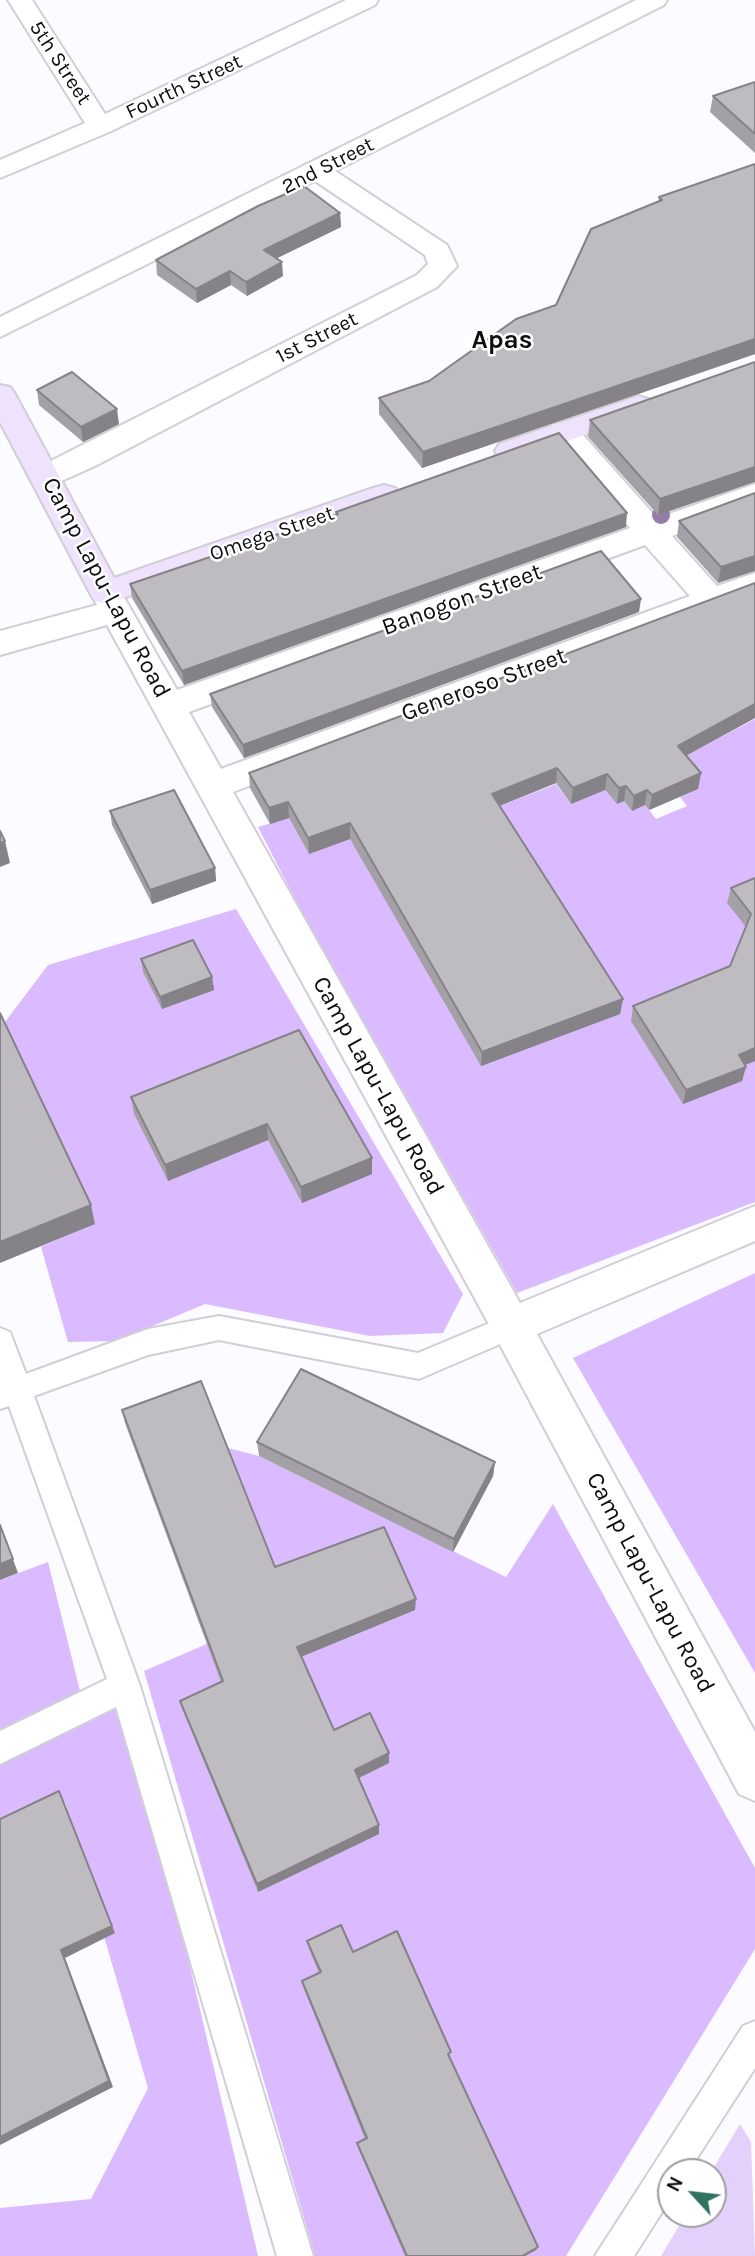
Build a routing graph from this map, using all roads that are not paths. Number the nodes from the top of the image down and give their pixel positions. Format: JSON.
{"nodes":[{"id":1,"x":20,"y":0,"type":"edge"},
{"id":2,"x":366,"y":0,"type":"edge"},
{"id":3,"x":655,"y":0,"type":"edge"},
{"id":4,"x":100,"y":126,"type":"junction"},
{"id":5,"x":0,"y":170,"type":"edge"},
{"id":6,"x":318,"y":171,"type":"junction"},
{"id":7,"x":0,"y":328,"type":"edge"},
{"id":8,"x":0,"y":394,"type":"edge"},
{"id":9,"x":666,"y":396,"type":"edge"},
{"id":10,"x":564,"y":432,"type":"junction"},
{"id":11,"x":485,"y":460,"type":"edge"},
{"id":12,"x":46,"y":476,"type":"junction"},
{"id":13,"x":407,"y":487,"type":"edge"},
{"id":14,"x":755,"y":494,"type":"edge"},
{"id":15,"x":651,"y":532,"type":"junction"},
{"id":16,"x":755,"y":584,"type":"edge"},
{"id":17,"x":710,"y":600,"type":"junction"},
{"id":18,"x":111,"y":602,"type":"junction"},
{"id":19,"x":0,"y":643,"type":"edge"},
{"id":20,"x":169,"y":706,"type":"junction"},
{"id":21,"x":212,"y":786,"type":"junction"},
{"id":22,"x":755,"y":1223,"type":"edge"},
{"id":23,"x":511,"y":1326,"type":"junction"},
{"id":24,"x":0,"y":1341,"type":"edge"},
{"id":25,"x":9,"y":1392,"type":"edge"},
{"id":26,"x":125,"y":1686,"type":"junction"},
{"id":27,"x":0,"y":1748,"type":"edge"},
{"id":28,"x":755,"y":1778,"type":"edge"},
{"id":29,"x":755,"y":2038,"type":"edge"},
{"id":30,"x":295,"y":2256,"type":"edge"},
{"id":31,"x":613,"y":2256,"type":"edge"}],
"edges":[{"from":1,"to":4,"type":"street","name":"5th Street"},
{"from":2,"to":4,"type":"street","name":"Fourth Street"},
{"from":3,"to":6,"type":"street","name":"2nd Street"},
{"from":4,"to":5,"type":"street","name":"Fourth Street"},
{"from":6,"to":7,"type":"street","name":"2nd Street"},
{"from":6,"to":12,"type":"street","name":"1st Street"},
{"from":8,"to":12,"type":"street","name":"Camp Lapu-Lapu Road"},
{"from":9,"to":10,"type":"street"},
{"from":10,"to":11,"type":"street"},
{"from":10,"to":15,"type":"street"},
{"from":12,"to":18,"type":"street","name":"Camp Lapu-Lapu Road"},
{"from":13,"to":18,"type":"street","name":"Omega Street"},
{"from":14,"to":15,"type":"street","name":"Banogon Street"},
{"from":15,"to":17,"type":"street"},
{"from":15,"to":20,"type":"street","name":"Banogon Street"},
{"from":16,"to":17,"type":"street","name":"Generoso Street"},
{"from":17,"to":21,"type":"street","name":"Generoso Street"},
{"from":18,"to":19,"type":"street"},
{"from":18,"to":20,"type":"street","name":"Camp Lapu-Lapu Road"},
{"from":20,"to":21,"type":"street","name":"Camp Lapu-Lapu Road"},
{"from":21,"to":23,"type":"street","name":"Camp Lapu-Lapu Road"},
{"from":22,"to":23,"type":"street"},
{"from":23,"to":25,"type":"lane"},
{"from":23,"to":28,"type":"street","name":"Camp Lapu-Lapu Road"},
{"from":24,"to":25,"type":"lane"},
{"from":25,"to":26,"type":"lane"},
{"from":26,"to":27,"type":"lane"},
{"from":26,"to":30,"type":"lane"},
{"from":29,"to":31,"type":"lane"}]}
